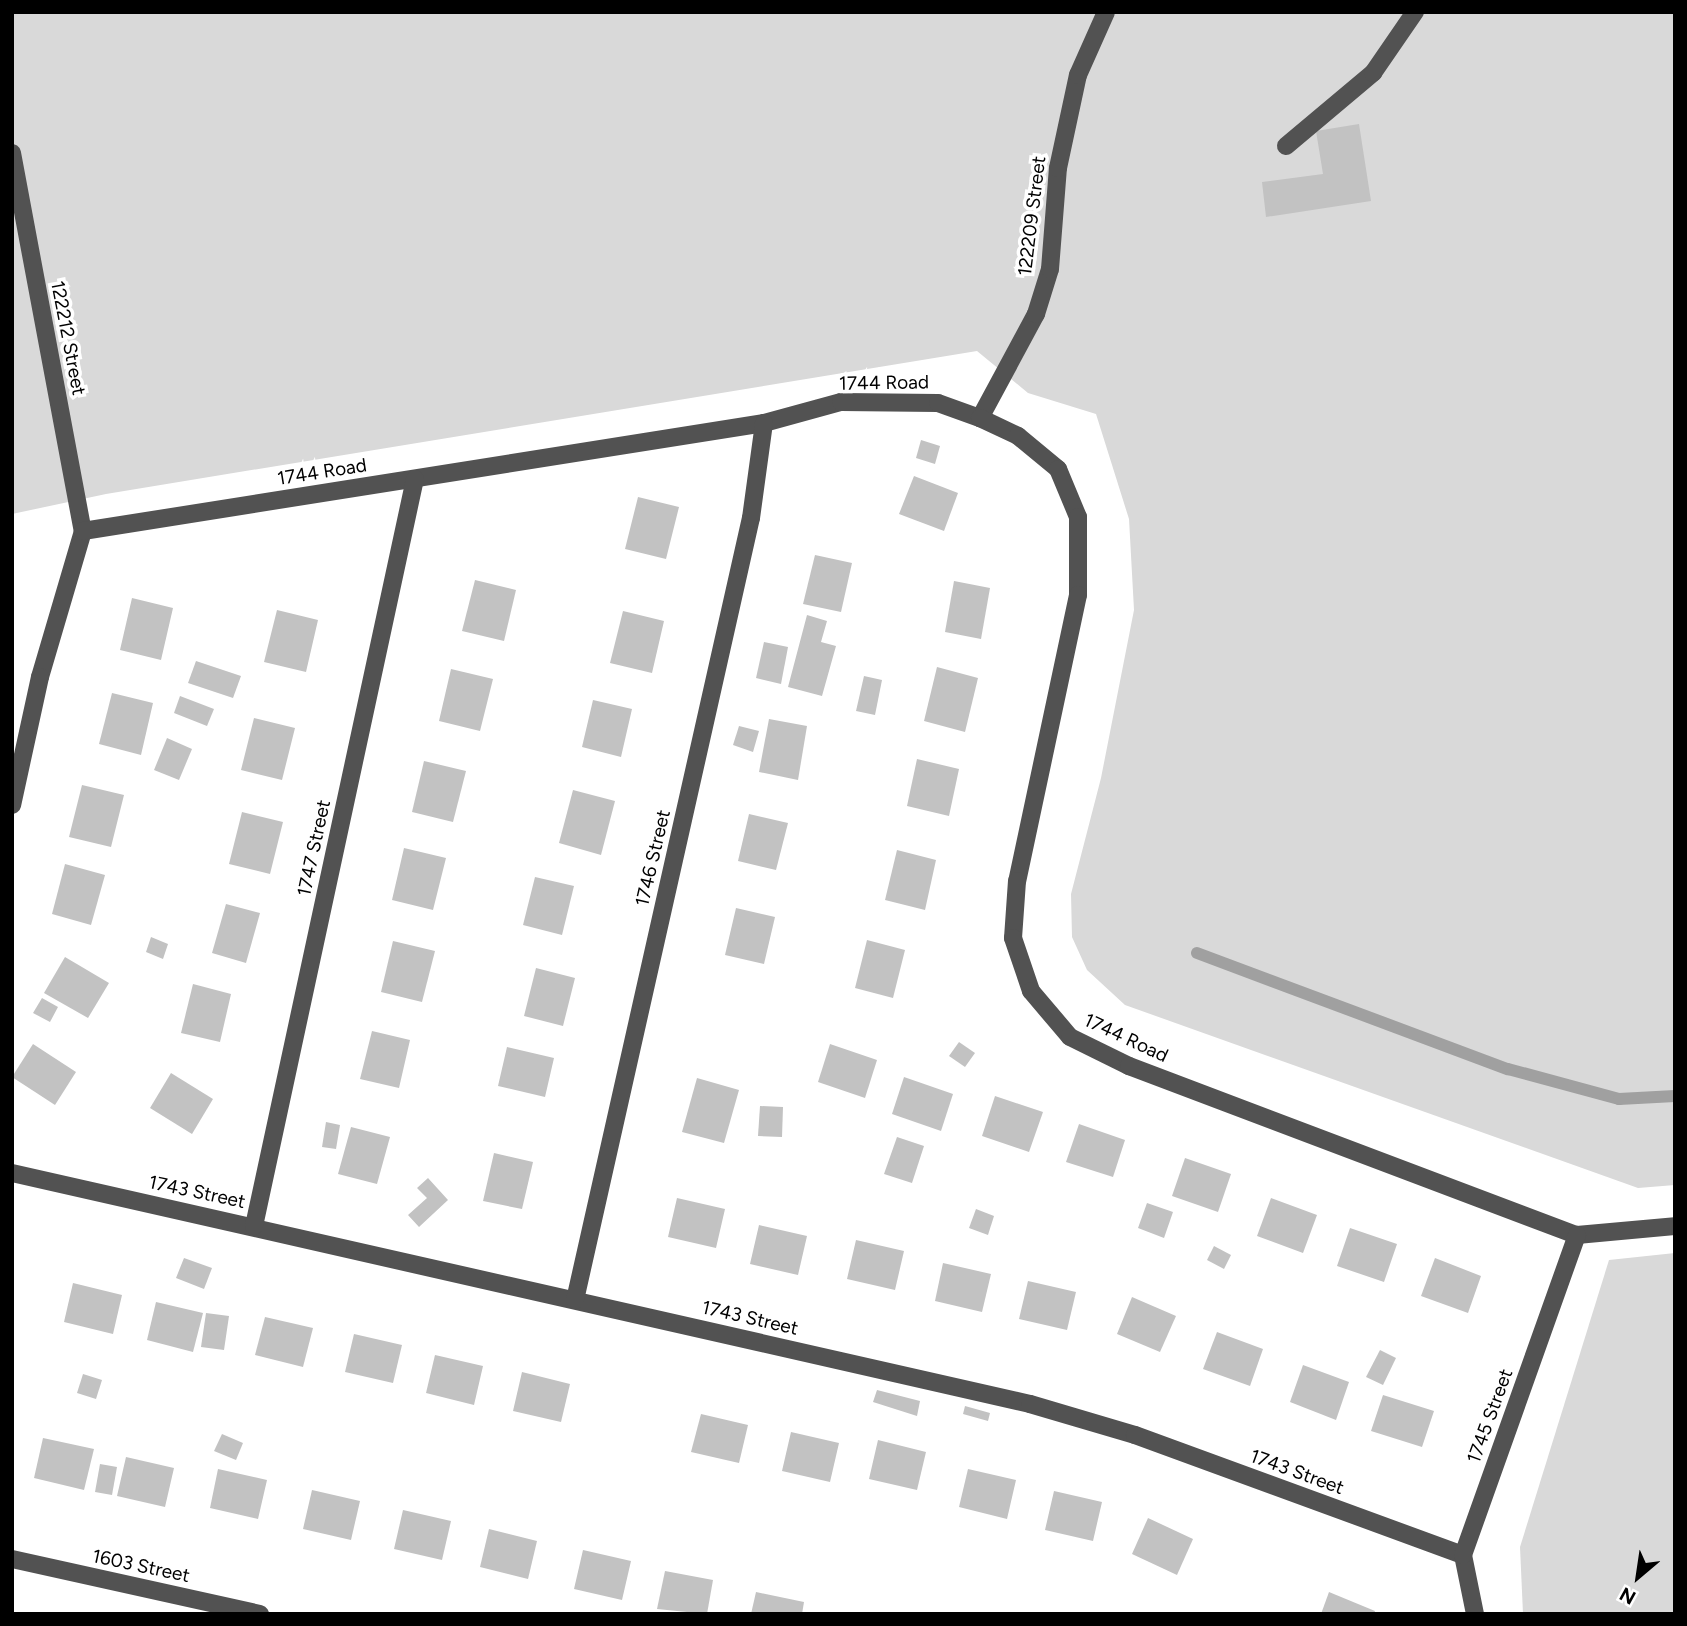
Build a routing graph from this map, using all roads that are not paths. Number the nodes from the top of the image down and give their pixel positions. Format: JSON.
{"nodes":[{"id":1,"x":1106,"y":12,"type":"edge"},
{"id":2,"x":1415,"y":12,"type":"edge"},
{"id":3,"x":1286,"y":146,"type":"dead end"},
{"id":4,"x":12,"y":153,"type":"edge"},
{"id":5,"x":980,"y":418,"type":"junction"},
{"id":6,"x":764,"y":423,"type":"junction"},
{"id":7,"x":415,"y":479,"type":"junction"},
{"id":8,"x":82,"y":531,"type":"junction"},
{"id":9,"x":12,"y":805,"type":"edge"},
{"id":10,"x":12,"y":1173,"type":"edge"},
{"id":11,"x":254,"y":1226,"type":"junction"},
{"id":12,"x":1675,"y":1226,"type":"edge"},
{"id":13,"x":1577,"y":1235,"type":"junction"},
{"id":14,"x":575,"y":1300,"type":"junction"},
{"id":15,"x":1463,"y":1555,"type":"junction"},
{"id":16,"x":12,"y":1559,"type":"edge"},
{"id":17,"x":260,"y":1614,"type":"edge"},
{"id":18,"x":1475,"y":1614,"type":"edge"}],
"edges":[{"from":1,"to":5,"type":"street","name":"122209 Street"},
{"from":2,"to":3,"type":"street"},
{"from":4,"to":8,"type":"street","name":"122212 Street"},
{"from":5,"to":6,"type":"street","name":"1744 Road"},
{"from":5,"to":13,"type":"street","name":"1744 Road"},
{"from":6,"to":7,"type":"street","name":"1744 Road"},
{"from":6,"to":14,"type":"street","name":"1746 Street"},
{"from":7,"to":8,"type":"street","name":"1744 Road"},
{"from":7,"to":11,"type":"street","name":"1747 Street"},
{"from":8,"to":9,"type":"street"},
{"from":10,"to":11,"type":"street","name":"1743 Street"},
{"from":11,"to":14,"type":"street","name":"1743 Street"},
{"from":12,"to":13,"type":"street","name":"1744 Road"},
{"from":13,"to":15,"type":"street","name":"1745 Street"},
{"from":14,"to":15,"type":"street","name":"1743 Street"},
{"from":15,"to":18,"type":"street"},
{"from":16,"to":17,"type":"street","name":"1603 Street"}]}
